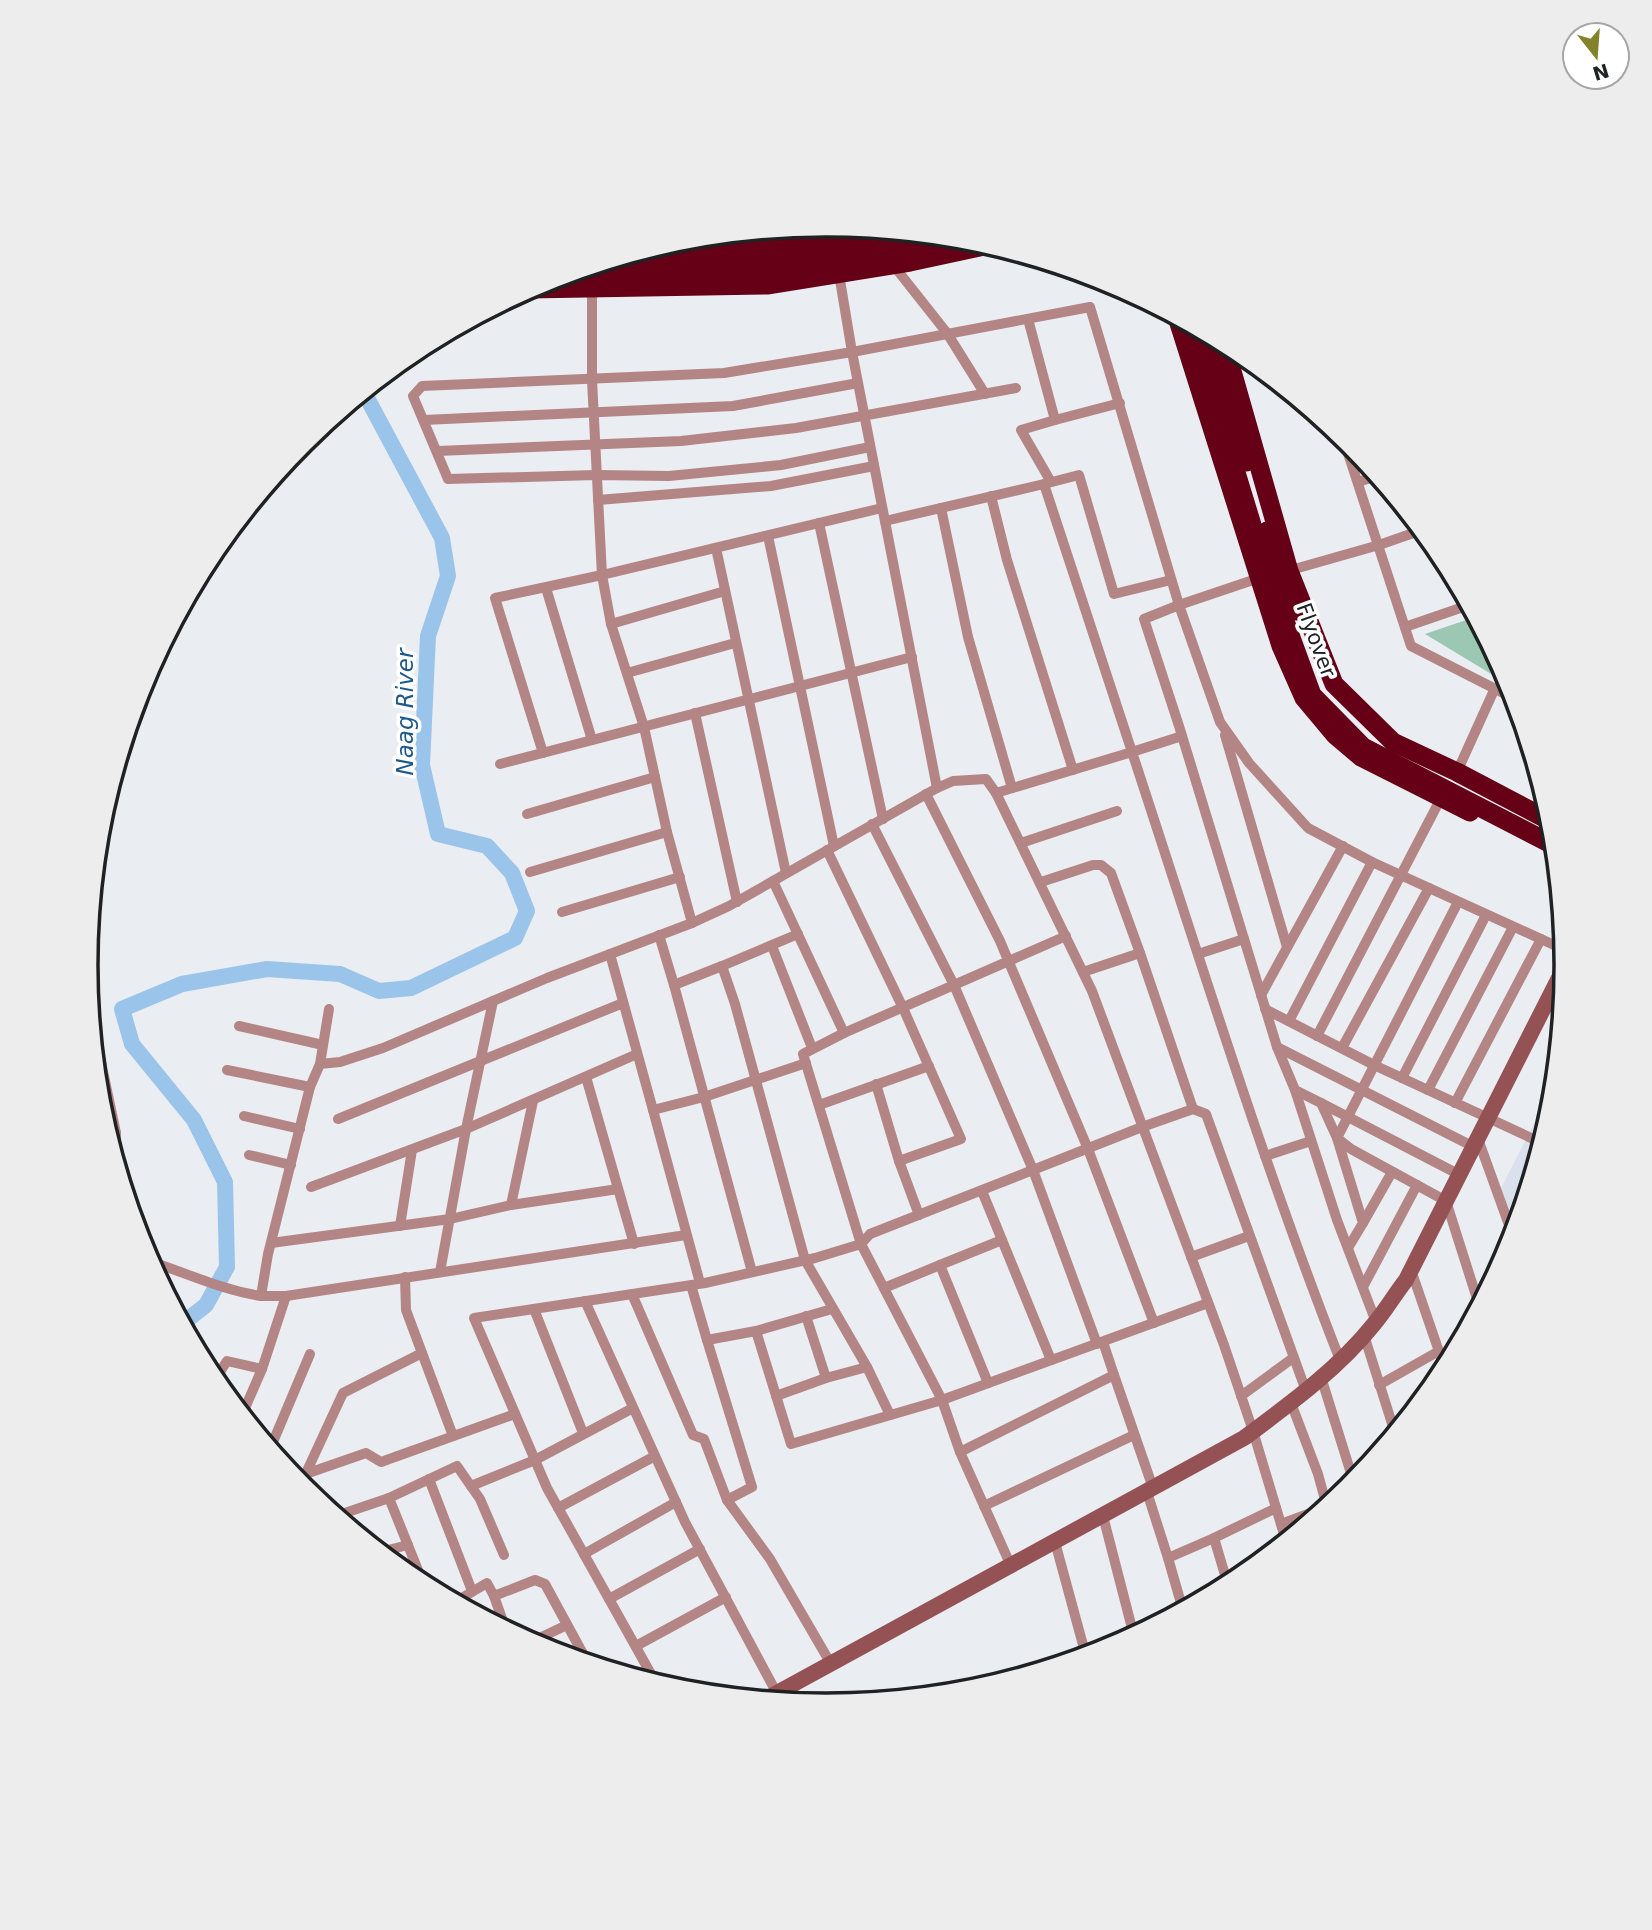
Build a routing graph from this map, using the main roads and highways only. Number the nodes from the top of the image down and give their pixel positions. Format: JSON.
{"nodes":[{"id":1,"x":790,"y":238,"type":"edge"},
{"id":2,"x":874,"y":239,"type":"edge"},
{"id":3,"x":938,"y":246,"type":"edge"},
{"id":4,"x":963,"y":250,"type":"edge"},
{"id":5,"x":684,"y":251,"type":"edge"},
{"id":6,"x":652,"y":259,"type":"edge"},
{"id":7,"x":590,"y":277,"type":"edge"},
{"id":8,"x":558,"y":288,"type":"edge"},
{"id":9,"x":1181,"y":330,"type":"edge"},
{"id":10,"x":1195,"y":338,"type":"edge"},
{"id":11,"x":1214,"y":350,"type":"edge"},
{"id":12,"x":1229,"y":359,"type":"edge"},
{"id":13,"x":1538,"y":815,"type":"edge"},
{"id":14,"x":1540,"y":824,"type":"edge"},
{"id":15,"x":1543,"y":840,"type":"edge"},
{"id":16,"x":1545,"y":850,"type":"edge"}],
"edges":[{"from":1,"to":5,"type":"highway"},
{"from":2,"to":6,"type":"highway","bridge":true},
{"from":3,"to":7,"type":"highway","bridge":true},
{"from":4,"to":8,"type":"highway"},
{"from":9,"to":16,"type":"highway"},
{"from":10,"to":15,"type":"highway","name":"Flyover","bridge":true},
{"from":11,"to":14,"type":"highway","name":"Flyover","bridge":true},
{"from":12,"to":13,"type":"highway"}]}
